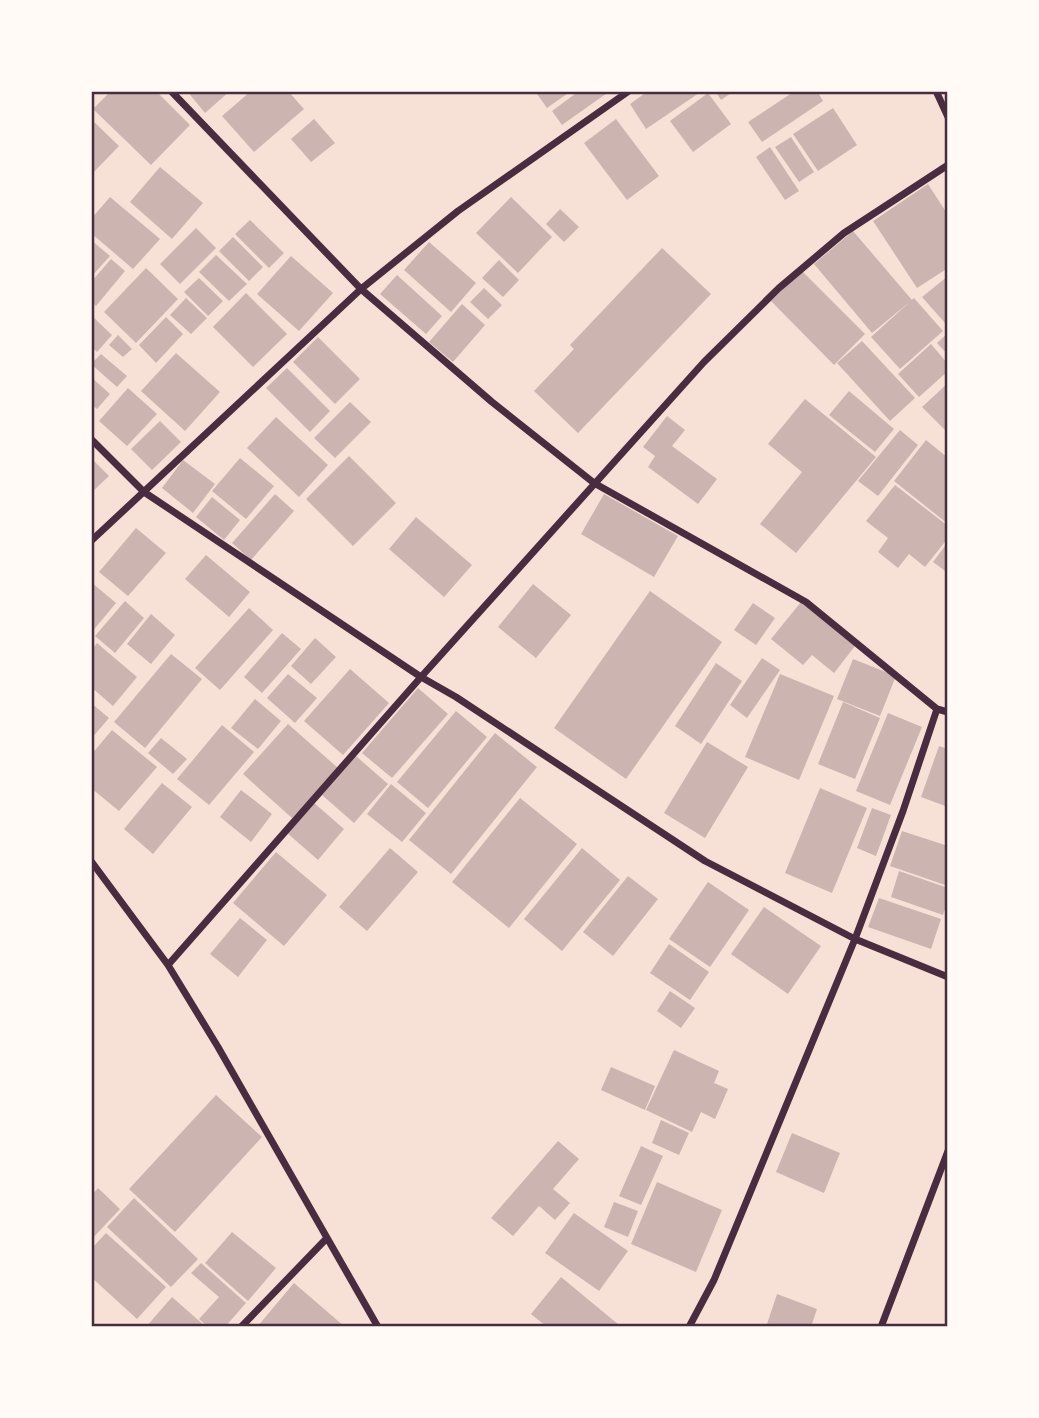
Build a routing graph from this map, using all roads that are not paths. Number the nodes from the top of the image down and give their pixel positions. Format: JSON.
{"nodes":[{"id":1,"x":171,"y":91,"type":"edge"},
{"id":2,"x":629,"y":91,"type":"edge"},
{"id":3,"x":936,"y":91,"type":"edge"},
{"id":4,"x":948,"y":117,"type":"edge"},
{"id":5,"x":948,"y":165,"type":"edge"},
{"id":6,"x":361,"y":289,"type":"junction"},
{"id":7,"x":91,"y":439,"type":"edge"},
{"id":8,"x":594,"y":483,"type":"junction"},
{"id":9,"x":144,"y":492,"type":"junction"},
{"id":10,"x":91,"y":541,"type":"edge"},
{"id":11,"x":421,"y":677,"type":"junction"},
{"id":12,"x":937,"y":709,"type":"junction"},
{"id":13,"x":948,"y":712,"type":"edge"},
{"id":14,"x":91,"y":860,"type":"edge"},
{"id":15,"x":855,"y":939,"type":"junction"},
{"id":16,"x":169,"y":965,"type":"junction"},
{"id":17,"x":948,"y":977,"type":"edge"},
{"id":18,"x":948,"y":1151,"type":"edge"},
{"id":19,"x":326,"y":1239,"type":"junction"},
{"id":20,"x":241,"y":1327,"type":"edge"},
{"id":21,"x":378,"y":1327,"type":"edge"},
{"id":22,"x":689,"y":1327,"type":"edge"},
{"id":23,"x":881,"y":1327,"type":"edge"}],
"edges":[{"from":1,"to":6,"type":"street"},
{"from":2,"to":6,"type":"street"},
{"from":3,"to":4,"type":"street"},
{"from":5,"to":8,"type":"street"},
{"from":6,"to":8,"type":"street"},
{"from":6,"to":9,"type":"street"},
{"from":7,"to":9,"type":"street"},
{"from":8,"to":11,"type":"street"},
{"from":8,"to":12,"type":"street"},
{"from":9,"to":10,"type":"street"},
{"from":9,"to":11,"type":"street"},
{"from":11,"to":15,"type":"street"},
{"from":11,"to":16,"type":"street"},
{"from":12,"to":13,"type":"street"},
{"from":12,"to":15,"type":"street"},
{"from":14,"to":16,"type":"street"},
{"from":15,"to":17,"type":"street"},
{"from":15,"to":22,"type":"street"},
{"from":16,"to":19,"type":"street"},
{"from":18,"to":23,"type":"street"},
{"from":19,"to":20,"type":"street"},
{"from":19,"to":21,"type":"street"}]}
